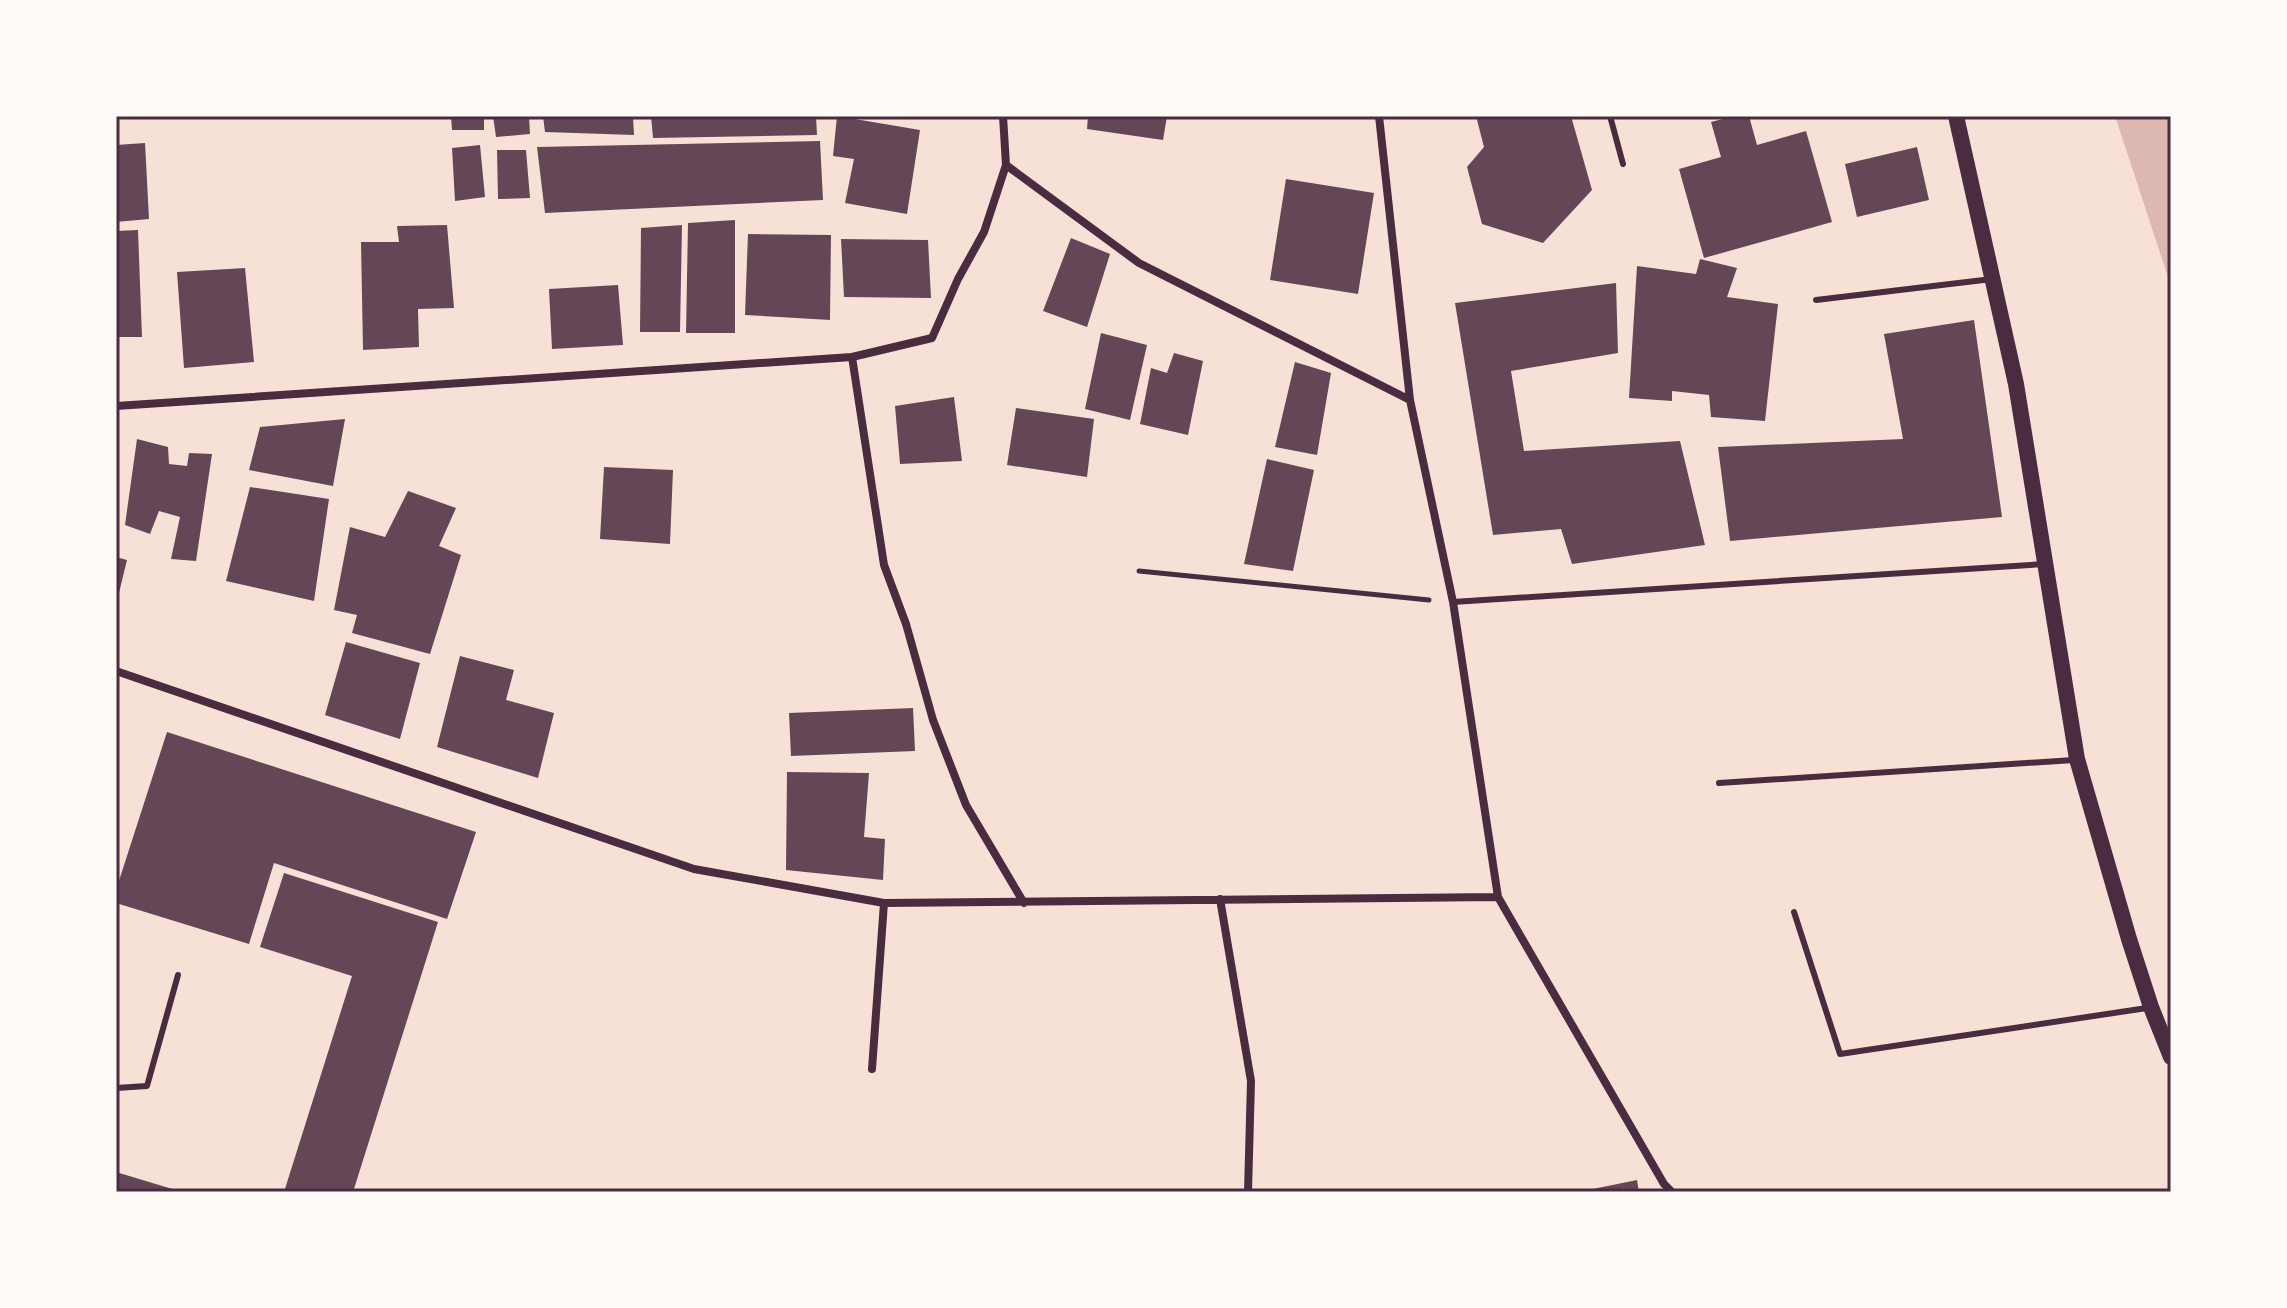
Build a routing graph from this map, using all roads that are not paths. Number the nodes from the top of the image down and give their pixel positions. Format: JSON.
{"nodes":[{"id":1,"x":1003,"y":116,"type":"edge"},
{"id":2,"x":1379,"y":116,"type":"edge"},
{"id":3,"x":1610,"y":116,"type":"edge"},
{"id":4,"x":1956,"y":116,"type":"edge"},
{"id":5,"x":1623,"y":164,"type":"dead end"},
{"id":6,"x":1006,"y":165,"type":"junction"},
{"id":7,"x":1992,"y":279,"type":"junction"},
{"id":8,"x":1816,"y":300,"type":"dead end"},
{"id":9,"x":852,"y":357,"type":"junction"},
{"id":10,"x":1410,"y":400,"type":"junction"},
{"id":11,"x":116,"y":406,"type":"edge"},
{"id":12,"x":2045,"y":564,"type":"junction"},
{"id":13,"x":1453,"y":602,"type":"junction"},
{"id":14,"x":116,"y":671,"type":"edge"},
{"id":15,"x":2077,"y":759,"type":"junction"},
{"id":16,"x":1719,"y":783,"type":"dead end"},
{"id":17,"x":1498,"y":897,"type":"junction"},
{"id":18,"x":1220,"y":899,"type":"junction"},
{"id":19,"x":884,"y":903,"type":"junction"},
{"id":20,"x":1024,"y":903,"type":"junction"},
{"id":21,"x":1794,"y":912,"type":"dead end"},
{"id":22,"x":178,"y":975,"type":"dead end"},
{"id":23,"x":2151,"y":1007,"type":"junction"},
{"id":24,"x":2171,"y":1057,"type":"edge"},
{"id":25,"x":872,"y":1069,"type":"dead end"},
{"id":26,"x":116,"y":1088,"type":"edge"},
{"id":27,"x":1248,"y":1192,"type":"edge"},
{"id":28,"x":1672,"y":1192,"type":"edge"}],
"edges":[{"from":1,"to":6,"type":"street"},
{"from":2,"to":10,"type":"street"},
{"from":3,"to":5,"type":"lane"},
{"from":4,"to":7,"type":"main road"},
{"from":6,"to":9,"type":"street"},
{"from":6,"to":10,"type":"street"},
{"from":7,"to":8,"type":"lane"},
{"from":7,"to":12,"type":"main road"},
{"from":9,"to":11,"type":"street"},
{"from":9,"to":20,"type":"street"},
{"from":10,"to":13,"type":"street"},
{"from":12,"to":13,"type":"lane"},
{"from":12,"to":15,"type":"main road"},
{"from":13,"to":17,"type":"street"},
{"from":14,"to":19,"type":"street"},
{"from":15,"to":16,"type":"lane"},
{"from":15,"to":23,"type":"main road"},
{"from":17,"to":18,"type":"street"},
{"from":17,"to":28,"type":"street"},
{"from":18,"to":20,"type":"street"},
{"from":18,"to":27,"type":"street"},
{"from":19,"to":20,"type":"street"},
{"from":19,"to":25,"type":"street"},
{"from":21,"to":23,"type":"lane"},
{"from":22,"to":26,"type":"lane"},
{"from":23,"to":24,"type":"main road"}]}
